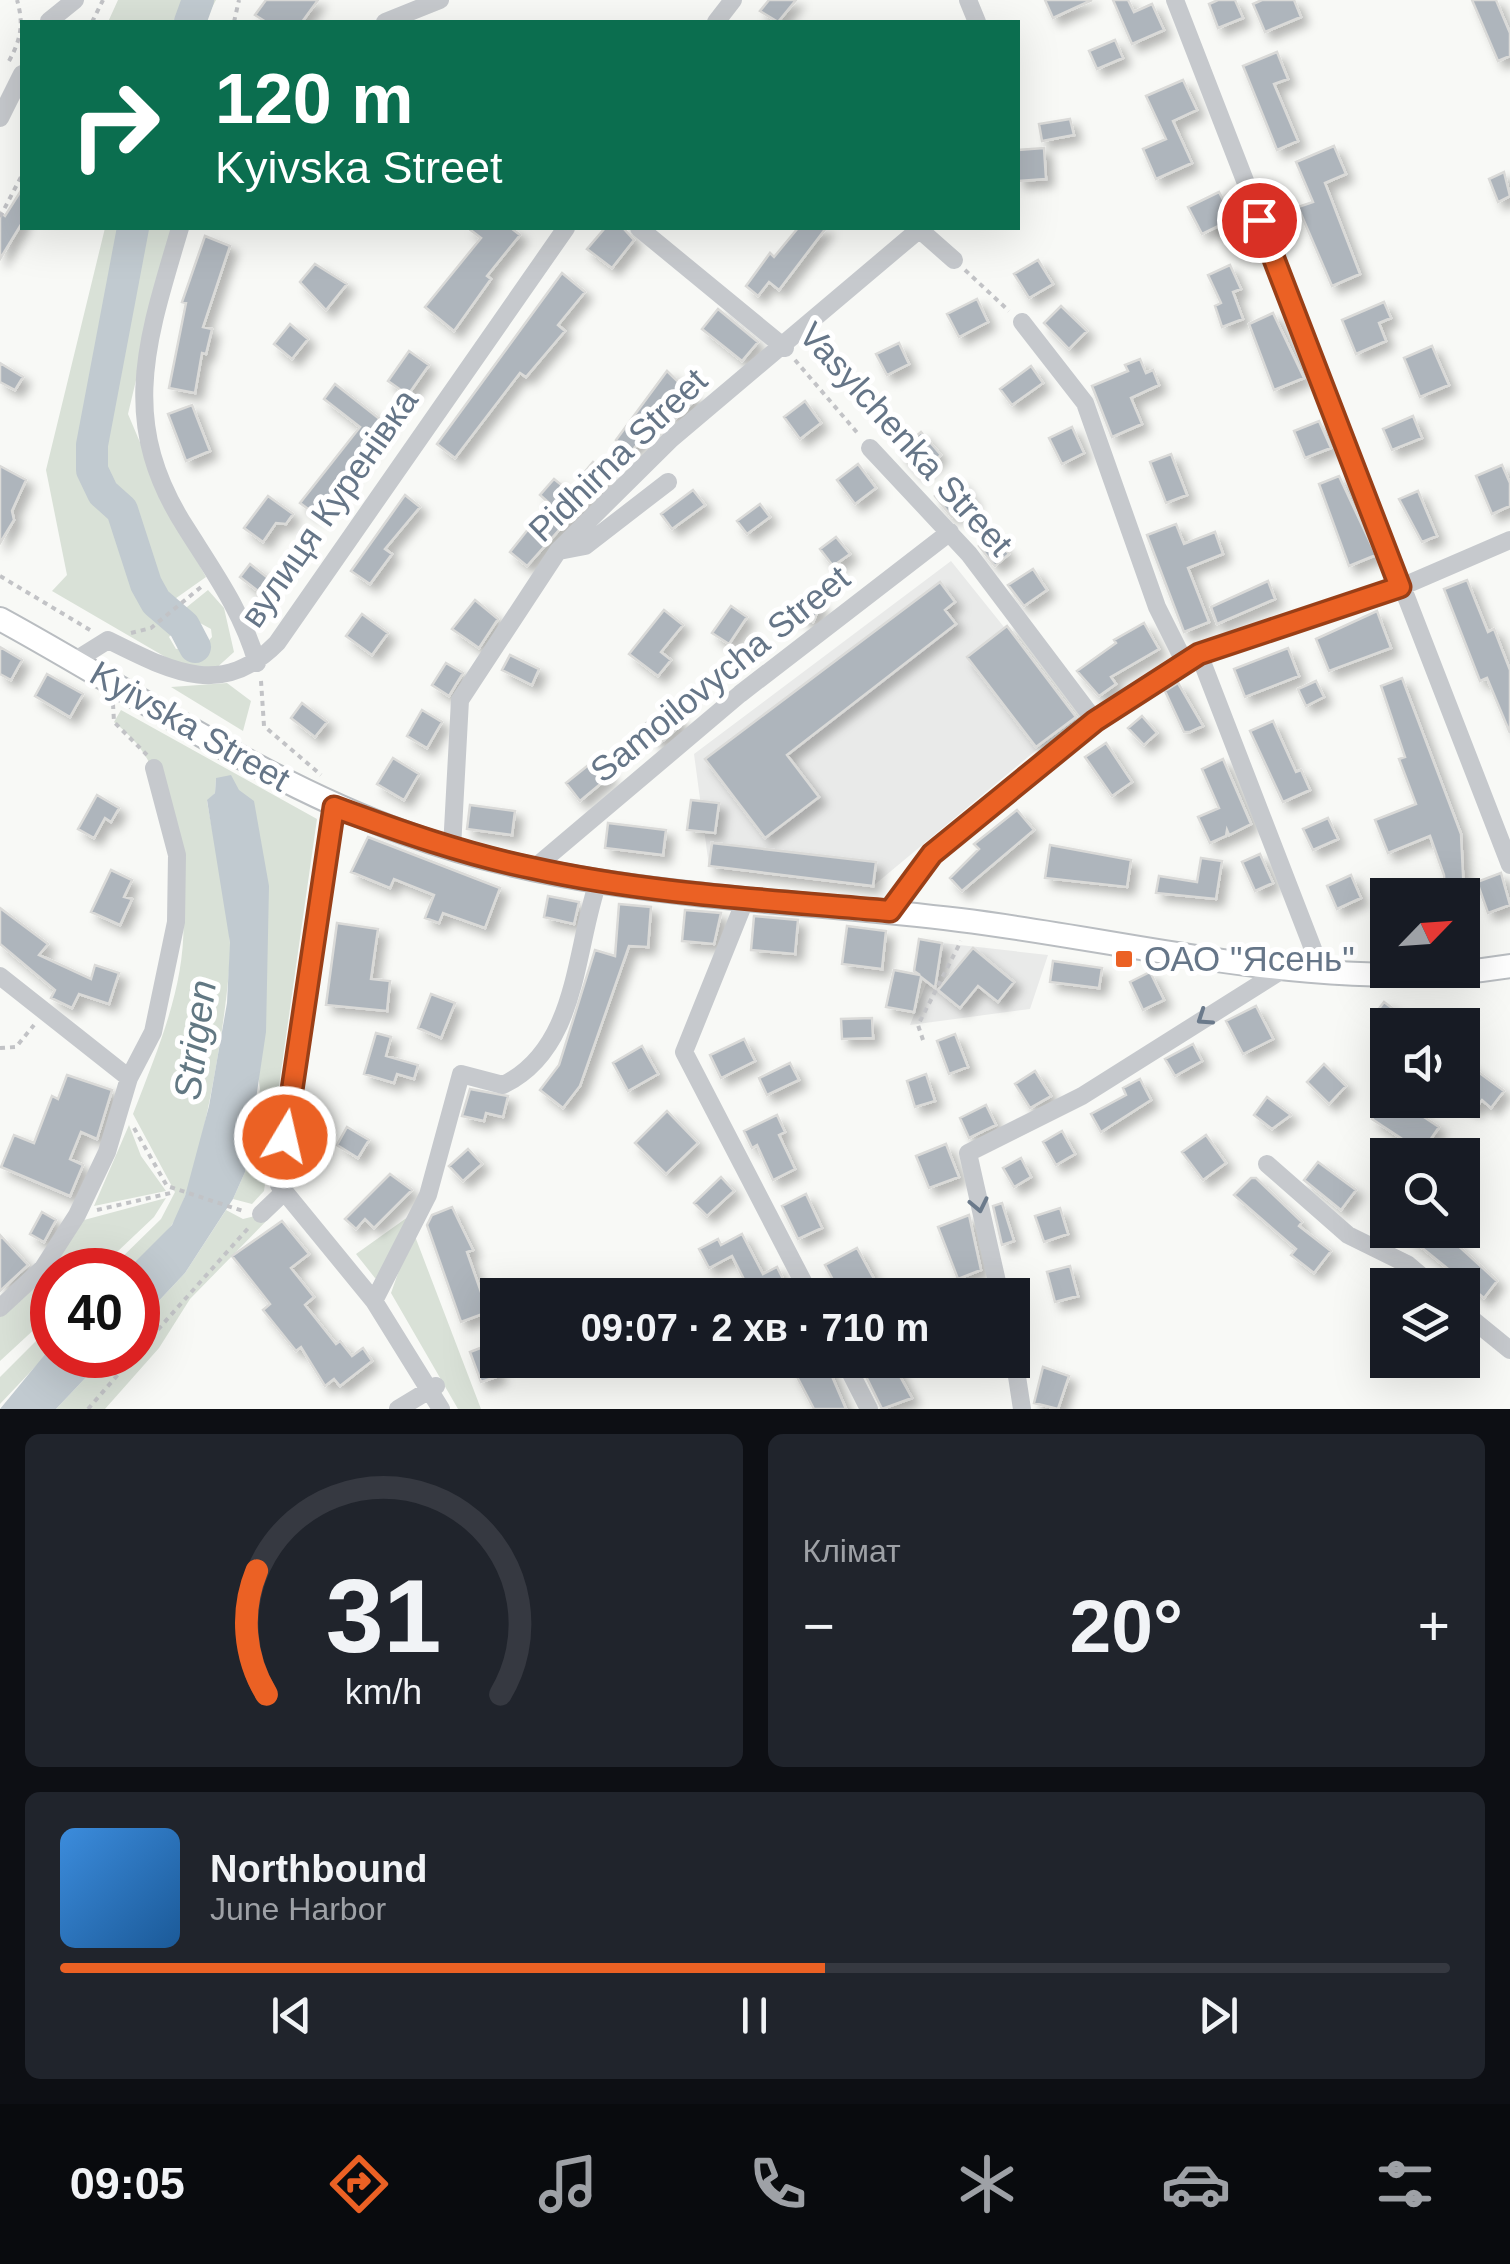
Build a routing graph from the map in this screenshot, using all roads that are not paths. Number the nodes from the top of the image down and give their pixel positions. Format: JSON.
{"nodes":[{"id":1,"x":75,"y":0,"type":"edge"},
{"id":2,"x":440,"y":0,"type":"edge"},
{"id":3,"x":1174,"y":0,"type":"edge"},
{"id":4,"x":51,"y":20,"type":"edge"},
{"id":5,"x":389,"y":20,"type":"edge"},
{"id":6,"x":15,"y":70,"type":"edge"},
{"id":7,"x":0,"y":118,"type":"edge"},
{"id":8,"x":179,"y":230,"type":"edge"},
{"id":9,"x":565,"y":230,"type":"edge"},
{"id":10,"x":640,"y":230,"type":"edge"},
{"id":11,"x":919,"y":230,"type":"edge"},
{"id":12,"x":921,"y":230,"type":"edge"},
{"id":13,"x":954,"y":260,"type":"dead end"},
{"id":14,"x":1022,"y":322,"type":"road end"},
{"id":15,"x":784,"y":348,"type":"junction"},
{"id":16,"x":870,"y":448,"type":"road end"},
{"id":17,"x":668,"y":482,"type":"dead end"},
{"id":18,"x":950,"y":532,"type":"junction"},
{"id":19,"x":1510,"y":540,"type":"edge"},
{"id":20,"x":558,"y":551,"type":"junction"},
{"id":21,"x":1400,"y":587,"type":"junction"},
{"id":22,"x":0,"y":619,"type":"edge"},
{"id":23,"x":1192,"y":658,"type":"junction"},
{"id":24,"x":76,"y":660,"type":"junction"},
{"id":25,"x":256,"y":663,"type":"junction"},
{"id":26,"x":1095,"y":721,"type":"junction"},
{"id":27,"x":154,"y":768,"type":"road end"},
{"id":28,"x":334,"y":807,"type":"junction"},
{"id":29,"x":452,"y":848,"type":"junction"},
{"id":30,"x":1510,"y":865,"type":"edge"},
{"id":31,"x":533,"y":869,"type":"junction"},
{"id":32,"x":599,"y":879,"type":"junction"},
{"id":33,"x":746,"y":898,"type":"junction"},
{"id":34,"x":890,"y":911,"type":"junction"},
{"id":35,"x":1510,"y":966,"type":"edge"},
{"id":36,"x":1287,"y":967,"type":"junction"},
{"id":37,"x":1312,"y":969,"type":"junction"},
{"id":38,"x":0,"y":976,"type":"edge"},
{"id":39,"x":129,"y":1078,"type":"junction"},
{"id":40,"x":1267,"y":1164,"type":"dead end"},
{"id":41,"x":283,"y":1194,"type":"junction"},
{"id":42,"x":261,"y":1214,"type":"road end"},
{"id":43,"x":1412,"y":1268,"type":"edge"},
{"id":44,"x":801,"y":1278,"type":"edge"},
{"id":45,"x":996,"y":1278,"type":"edge"},
{"id":46,"x":374,"y":1301,"type":"junction"},
{"id":47,"x":0,"y":1308,"type":"edge"},
{"id":48,"x":1480,"y":1325,"type":"edge"},
{"id":49,"x":1510,"y":1350,"type":"edge"},
{"id":50,"x":853,"y":1378,"type":"edge"},
{"id":51,"x":1017,"y":1378,"type":"edge"},
{"id":52,"x":435,"y":1387,"type":"junction"},
{"id":53,"x":398,"y":1409,"type":"edge"},
{"id":54,"x":440,"y":1409,"type":"edge"},
{"id":55,"x":869,"y":1409,"type":"edge"},
{"id":56,"x":1022,"y":1409,"type":"edge"}],
"edges":[{"from":1,"to":4,"type":"street"},
{"from":2,"to":5,"type":"street"},
{"from":3,"to":21,"type":"street"},
{"from":6,"to":7,"type":"street"},
{"from":8,"to":25,"type":"street"},
{"from":9,"to":25,"type":"street","name":"вулиця Куренівка"},
{"from":10,"to":15,"type":"street","name":"Vasylchenka Street"},
{"from":11,"to":15,"type":"street","name":"Pidhirna Street"},
{"from":12,"to":13,"type":"street"},
{"from":14,"to":23,"type":"street"},
{"from":15,"to":20,"type":"street","name":"Pidhirna Street"},
{"from":16,"to":18,"type":"street","name":"Vasylchenka Street"},
{"from":17,"to":20,"type":"street"},
{"from":18,"to":26,"type":"street","name":"Vasylchenka Street"},
{"from":18,"to":31,"type":"street","name":"Samoilovycha Street"},
{"from":19,"to":21,"type":"street"},
{"from":20,"to":29,"type":"street","name":"Pidhirna Street"},
{"from":21,"to":23,"type":"street"},
{"from":21,"to":30,"type":"street"},
{"from":22,"to":24,"type":"main road","name":"Kyivska Street"},
{"from":23,"to":26,"type":"street"},
{"from":23,"to":37,"type":"street"},
{"from":24,"to":25,"type":"street","name":"вулиця Куренівка"},
{"from":24,"to":28,"type":"main road","name":"Kyivska Street"},
{"from":26,"to":34,"type":"street"},
{"from":27,"to":39,"type":"street"},
{"from":28,"to":29,"type":"main road","name":"Kyivska Street"},
{"from":28,"to":41,"type":"street"},
{"from":29,"to":31,"type":"main road","name":"Kyivska Street"},
{"from":31,"to":32,"type":"main road","name":"Kyivska Street"},
{"from":32,"to":33,"type":"main road","name":"Kyivska Street"},
{"from":32,"to":46,"type":"street"},
{"from":33,"to":34,"type":"main road","name":"Kyivska Street"},
{"from":33,"to":44,"type":"street"},
{"from":34,"to":36,"type":"main road","name":"Kyivska Street"},
{"from":35,"to":37,"type":"main road","name":"Kyivska Street"},
{"from":36,"to":37,"type":"main road","name":"Kyivska Street"},
{"from":36,"to":45,"type":"street","one_way":true},
{"from":38,"to":39,"type":"street"},
{"from":39,"to":47,"type":"street"},
{"from":40,"to":43,"type":"street"},
{"from":41,"to":42,"type":"street"},
{"from":41,"to":46,"type":"street"},
{"from":46,"to":52,"type":"street"},
{"from":48,"to":49,"type":"street"},
{"from":50,"to":55,"type":"street"},
{"from":51,"to":56,"type":"street"},
{"from":52,"to":53,"type":"street"},
{"from":52,"to":54,"type":"street"}]}
